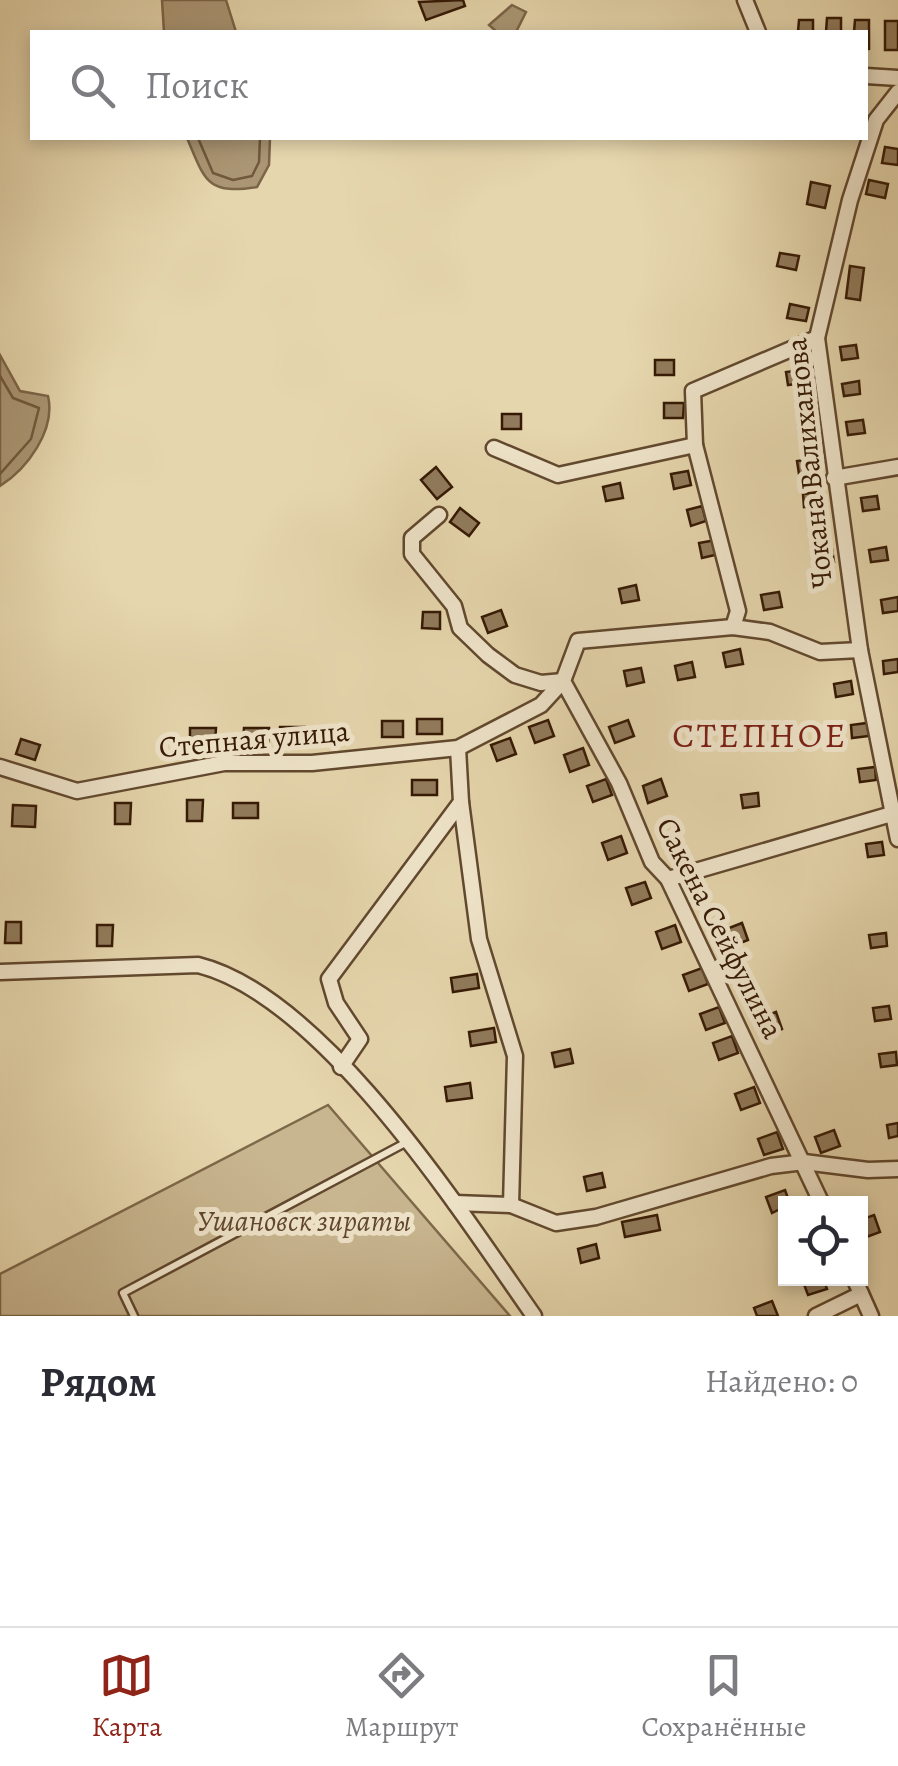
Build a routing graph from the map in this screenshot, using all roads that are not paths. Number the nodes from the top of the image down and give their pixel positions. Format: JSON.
{"nodes":[{"id":1,"x":745,"y":0,"type":"edge"},
{"id":2,"x":757,"y":30,"type":"edge"},
{"id":3,"x":868,"y":76,"type":"edge"},
{"id":4,"x":898,"y":78,"type":"edge"},
{"id":5,"x":898,"y":92,"type":"edge"},
{"id":6,"x":817,"y":338,"type":"junction"},
{"id":7,"x":696,"y":445,"type":"junction"},
{"id":8,"x":494,"y":448,"type":"dead end"},
{"id":9,"x":898,"y":466,"type":"edge"},
{"id":10,"x":834,"y":478,"type":"junction"},
{"id":11,"x":440,"y":514,"type":"dead end"},
{"id":12,"x":733,"y":627,"type":"junction"},
{"id":13,"x":860,"y":650,"type":"junction"},
{"id":14,"x":563,"y":681,"type":"junction"},
{"id":15,"x":458,"y":748,"type":"junction"},
{"id":16,"x":0,"y":766,"type":"edge"},
{"id":17,"x":461,"y":802,"type":"junction"},
{"id":18,"x":895,"y":814,"type":"junction"},
{"id":19,"x":898,"y":839,"type":"edge"},
{"id":20,"x":668,"y":879,"type":"junction"},
{"id":21,"x":0,"y":972,"type":"edge"},
{"id":22,"x":341,"y":1067,"type":"junction"},
{"id":23,"x":408,"y":1142,"type":"junction"},
{"id":24,"x":804,"y":1162,"type":"junction"},
{"id":25,"x":898,"y":1168,"type":"edge"},
{"id":26,"x":819,"y":1196,"type":"edge"},
{"id":27,"x":455,"y":1203,"type":"junction"},
{"id":28,"x":511,"y":1205,"type":"junction"},
{"id":29,"x":858,"y":1286,"type":"edge"},
{"id":30,"x":861,"y":1294,"type":"junction"},
{"id":31,"x":134,"y":1316,"type":"edge"},
{"id":32,"x":534,"y":1316,"type":"edge"},
{"id":33,"x":816,"y":1316,"type":"edge"},
{"id":34,"x":871,"y":1316,"type":"edge"}],
"edges":[{"from":1,"to":2,"type":"street"},
{"from":3,"to":4,"type":"street"},
{"from":5,"to":6,"type":"street","name":"Чокана Валиханова"},
{"from":6,"to":7,"type":"street"},
{"from":6,"to":10,"type":"street","name":"Чокана Валиханова"},
{"from":7,"to":8,"type":"street"},
{"from":7,"to":12,"type":"street"},
{"from":9,"to":10,"type":"street"},
{"from":10,"to":13,"type":"street","name":"Чокана Валиханова"},
{"from":11,"to":14,"type":"street"},
{"from":12,"to":13,"type":"street"},
{"from":12,"to":14,"type":"street"},
{"from":13,"to":18,"type":"street","name":"Чокана Валиханова"},
{"from":14,"to":15,"type":"street","name":"Степная улица"},
{"from":14,"to":20,"type":"street","name":"Сакена Сейфулина"},
{"from":15,"to":16,"type":"street","name":"Степная улица"},
{"from":15,"to":17,"type":"street"},
{"from":17,"to":22,"type":"street"},
{"from":17,"to":28,"type":"street"},
{"from":18,"to":19,"type":"street","name":"Чокана Валиханова"},
{"from":18,"to":20,"type":"street"},
{"from":20,"to":24,"type":"street","name":"Сакена Сейфулина"},
{"from":21,"to":22,"type":"street"},
{"from":22,"to":23,"type":"street"},
{"from":23,"to":27,"type":"street"},
{"from":23,"to":31,"type":"lane"},
{"from":24,"to":25,"type":"street"},
{"from":24,"to":26,"type":"street","name":"Сакена Сейфулина"},
{"from":24,"to":28,"type":"street"},
{"from":27,"to":28,"type":"street"},
{"from":27,"to":32,"type":"street"},
{"from":29,"to":30,"type":"street"},
{"from":30,"to":33,"type":"street"},
{"from":30,"to":34,"type":"street"}]}
